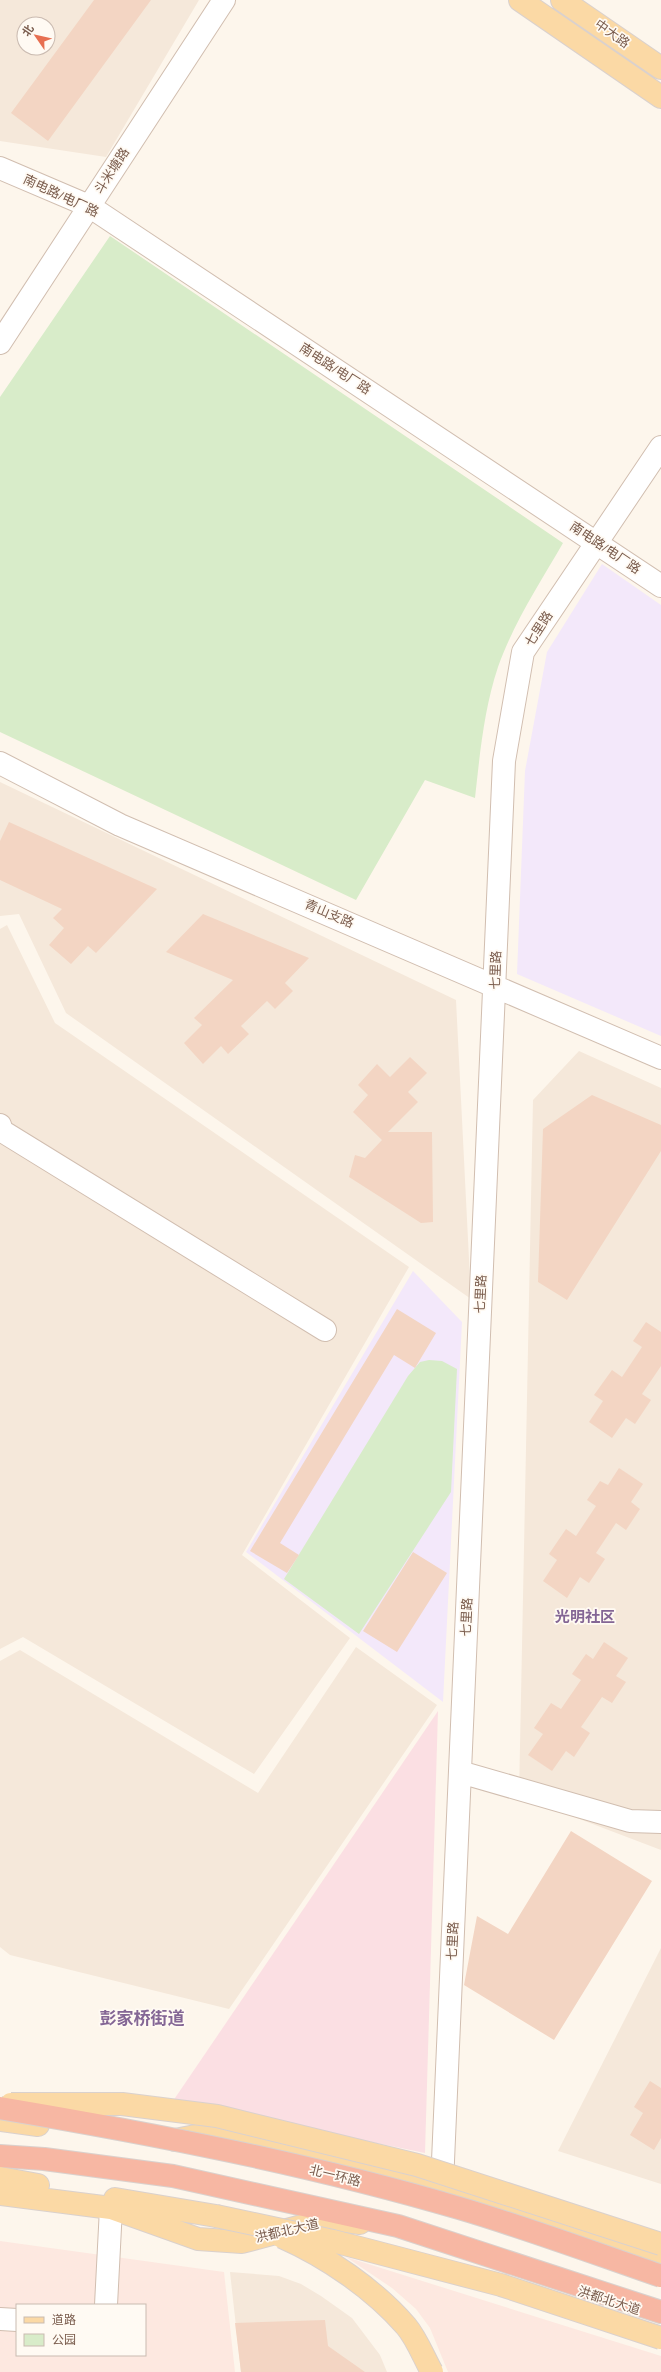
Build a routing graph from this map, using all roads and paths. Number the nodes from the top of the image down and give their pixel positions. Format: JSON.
{"nodes":[{"id":1,"x":224,"y":0,"type":"edge"},
{"id":2,"x":520,"y":0,"type":"edge"},
{"id":3,"x":562,"y":0,"type":"edge"},
{"id":4,"x":661,"y":68,"type":"edge"},
{"id":5,"x":661,"y":97,"type":"edge"},
{"id":6,"x":0,"y":168,"type":"edge"},
{"id":7,"x":89,"y":206,"type":"junction"},
{"id":8,"x":0,"y":342,"type":"edge"},
{"id":9,"x":661,"y":447,"type":"edge"},
{"id":10,"x":596,"y":541,"type":"junction"},
{"id":11,"x":661,"y":586,"type":"edge"},
{"id":12,"x":0,"y":763,"type":"edge"},
{"id":13,"x":495,"y":986,"type":"junction"},
{"id":14,"x":661,"y":1058,"type":"edge"},
{"id":15,"x":0,"y":1125,"type":"edge"},
{"id":16,"x":325,"y":1330,"type":"dead end"},
{"id":17,"x":460,"y":1772,"type":"junction"},
{"id":18,"x":661,"y":1822,"type":"edge"},
{"id":19,"x":0,"y":2104,"type":"edge"},
{"id":20,"x":0,"y":2108,"type":"edge"},
{"id":21,"x":0,"y":2120,"type":"edge"},
{"id":22,"x":0,"y":2156,"type":"edge"},
{"id":23,"x":0,"y":2178,"type":"edge"},
{"id":24,"x":442,"y":2184,"type":"junction"},
{"id":25,"x":0,"y":2194,"type":"edge"},
{"id":26,"x":111,"y":2208,"type":"junction"},
{"id":27,"x":216,"y":2216,"type":"junction"},
{"id":28,"x":661,"y":2244,"type":"edge"},
{"id":29,"x":661,"y":2257,"type":"edge"},
{"id":30,"x":661,"y":2276,"type":"edge"},
{"id":31,"x":106,"y":2304,"type":"edge"},
{"id":32,"x":661,"y":2312,"type":"edge"},
{"id":33,"x":661,"y":2318,"type":"edge"},
{"id":34,"x":0,"y":2319,"type":"edge"},
{"id":35,"x":16,"y":2320,"type":"edge"},
{"id":36,"x":661,"y":2338,"type":"edge"},
{"id":37,"x":432,"y":2372,"type":"edge"}],
"edges":[{"from":1,"to":7,"type":"street","name":"斗米塘路"},
{"from":2,"to":5,"type":"main road"},
{"from":3,"to":4,"type":"main road","name":"中大路"},
{"from":6,"to":7,"type":"street","name":"南电路/电厂路"},
{"from":7,"to":8,"type":"street","name":"斗米塘路"},
{"from":7,"to":10,"type":"street","name":"南电路/电厂路"},
{"from":9,"to":10,"type":"street","name":"七里路"},
{"from":10,"to":11,"type":"street","name":"南电路/电厂路"},
{"from":10,"to":13,"type":"street","name":"七里路"},
{"from":12,"to":13,"type":"street","name":"青山支路"},
{"from":13,"to":14,"type":"street","name":"青山支路"},
{"from":13,"to":17,"type":"street","name":"七里路"},
{"from":15,"to":16,"type":"street"},
{"from":17,"to":18,"type":"street"},
{"from":17,"to":24,"type":"street","name":"七里路"},
{"from":19,"to":28,"type":"main road","bridge":true},
{"from":20,"to":30,"type":"highway","name":"北一环路","bridge":true},
{"from":21,"to":24,"type":"main road"},
{"from":22,"to":32,"type":"highway"},
{"from":23,"to":27,"type":"main road"},
{"from":24,"to":29,"type":"main road"},
{"from":25,"to":26,"type":"main road","name":"洪都北大道"},
{"from":26,"to":31,"type":"street"},
{"from":26,"to":33,"type":"main road","name":"洪都北大道"},
{"from":27,"to":36,"type":"main road","bridge":true},
{"from":27,"to":37,"type":"main road","bridge":true},
{"from":34,"to":35,"type":"street"}]}
